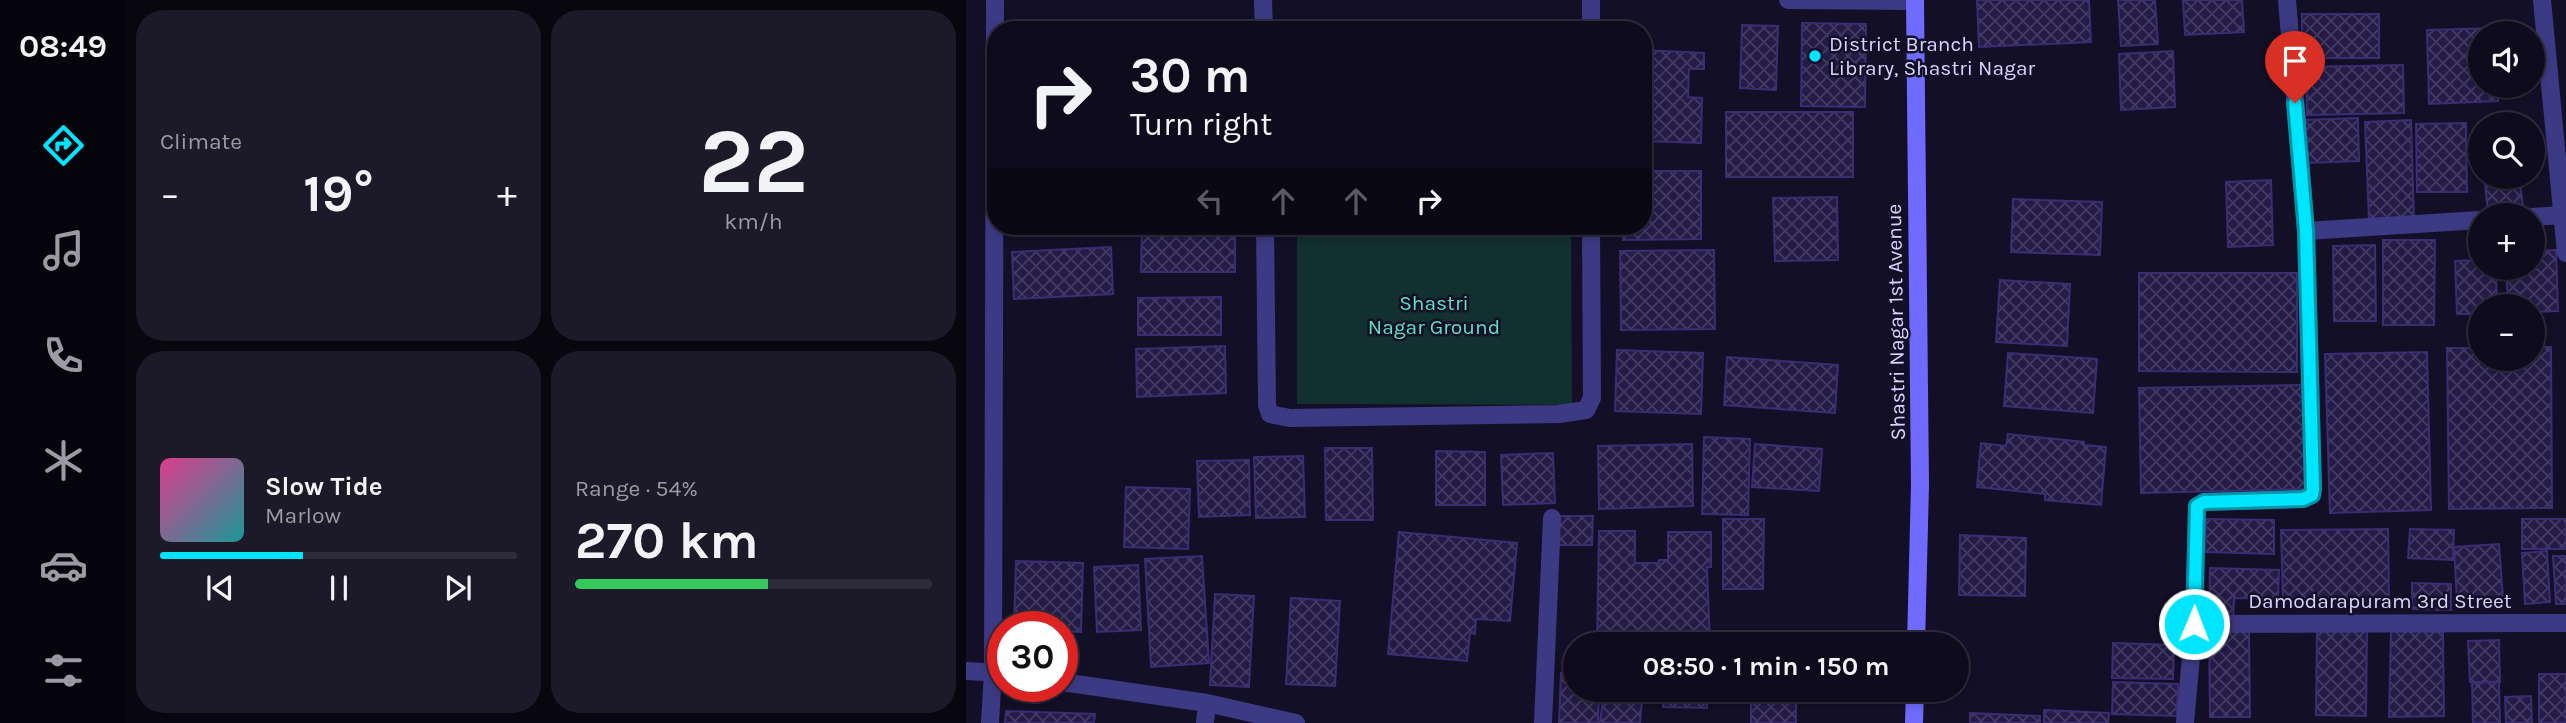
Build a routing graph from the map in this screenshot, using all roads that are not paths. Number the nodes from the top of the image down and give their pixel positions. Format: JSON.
{"nodes":[{"id":1,"x":995,"y":0,"type":"edge"},
{"id":2,"x":1264,"y":0,"type":"edge"},
{"id":3,"x":1591,"y":0,"type":"edge"},
{"id":4,"x":1788,"y":0,"type":"edge"},
{"id":5,"x":2287,"y":0,"type":"edge"},
{"id":6,"x":2542,"y":0,"type":"edge"},
{"id":7,"x":1915,"y":1,"type":"edge"},
{"id":8,"x":995,"y":21,"type":"edge"},
{"id":9,"x":1264,"y":21,"type":"edge"},
{"id":10,"x":1591,"y":21,"type":"edge"},
{"id":11,"x":2562,"y":215,"type":"junction"},
{"id":12,"x":2545,"y":216,"type":"edge"},
{"id":13,"x":2468,"y":221,"type":"edge"},
{"id":14,"x":2306,"y":231,"type":"junction"},
{"id":15,"x":996,"y":235,"type":"edge"},
{"id":16,"x":1265,"y":235,"type":"edge"},
{"id":17,"x":1591,"y":235,"type":"edge"},
{"id":18,"x":2566,"y":253,"type":"edge"},
{"id":19,"x":1552,"y":518,"type":"dead end"},
{"id":20,"x":998,"y":611,"type":"edge"},
{"id":21,"x":2566,"y":623,"type":"edge"},
{"id":22,"x":2194,"y":624,"type":"junction"},
{"id":23,"x":1916,"y":632,"type":"edge"},
{"id":24,"x":966,"y":671,"type":"edge"},
{"id":25,"x":987,"y":672,"type":"edge"},
{"id":26,"x":1078,"y":684,"type":"edge"},
{"id":27,"x":993,"y":702,"type":"edge"},
{"id":28,"x":1915,"y":702,"type":"edge"},
{"id":29,"x":1207,"y":703,"type":"junction"},
{"id":30,"x":990,"y":723,"type":"edge"},
{"id":31,"x":1205,"y":723,"type":"edge"},
{"id":32,"x":1296,"y":723,"type":"edge"},
{"id":33,"x":1543,"y":723,"type":"edge"},
{"id":34,"x":1914,"y":723,"type":"edge"},
{"id":35,"x":2185,"y":723,"type":"edge"}],
"edges":[{"from":1,"to":8,"type":"street"},
{"from":2,"to":9,"type":"street"},
{"from":3,"to":10,"type":"street"},
{"from":4,"to":7,"type":"street"},
{"from":5,"to":14,"type":"street"},
{"from":6,"to":11,"type":"street"},
{"from":7,"to":23,"type":"street","name":"Shastri Nagar 1st Avenue"},
{"from":11,"to":12,"type":"street"},
{"from":11,"to":18,"type":"street"},
{"from":13,"to":14,"type":"street"},
{"from":14,"to":22,"type":"street"},
{"from":15,"to":20,"type":"street"},
{"from":16,"to":17,"type":"street"},
{"from":19,"to":33,"type":"street"},
{"from":21,"to":22,"type":"street","name":"Damodarapuram 3rd Street"},
{"from":22,"to":35,"type":"street"},
{"from":24,"to":25,"type":"street"},
{"from":26,"to":29,"type":"street"},
{"from":27,"to":30,"type":"street"},
{"from":28,"to":34,"type":"street"},
{"from":29,"to":31,"type":"street"},
{"from":29,"to":32,"type":"street"}]}
